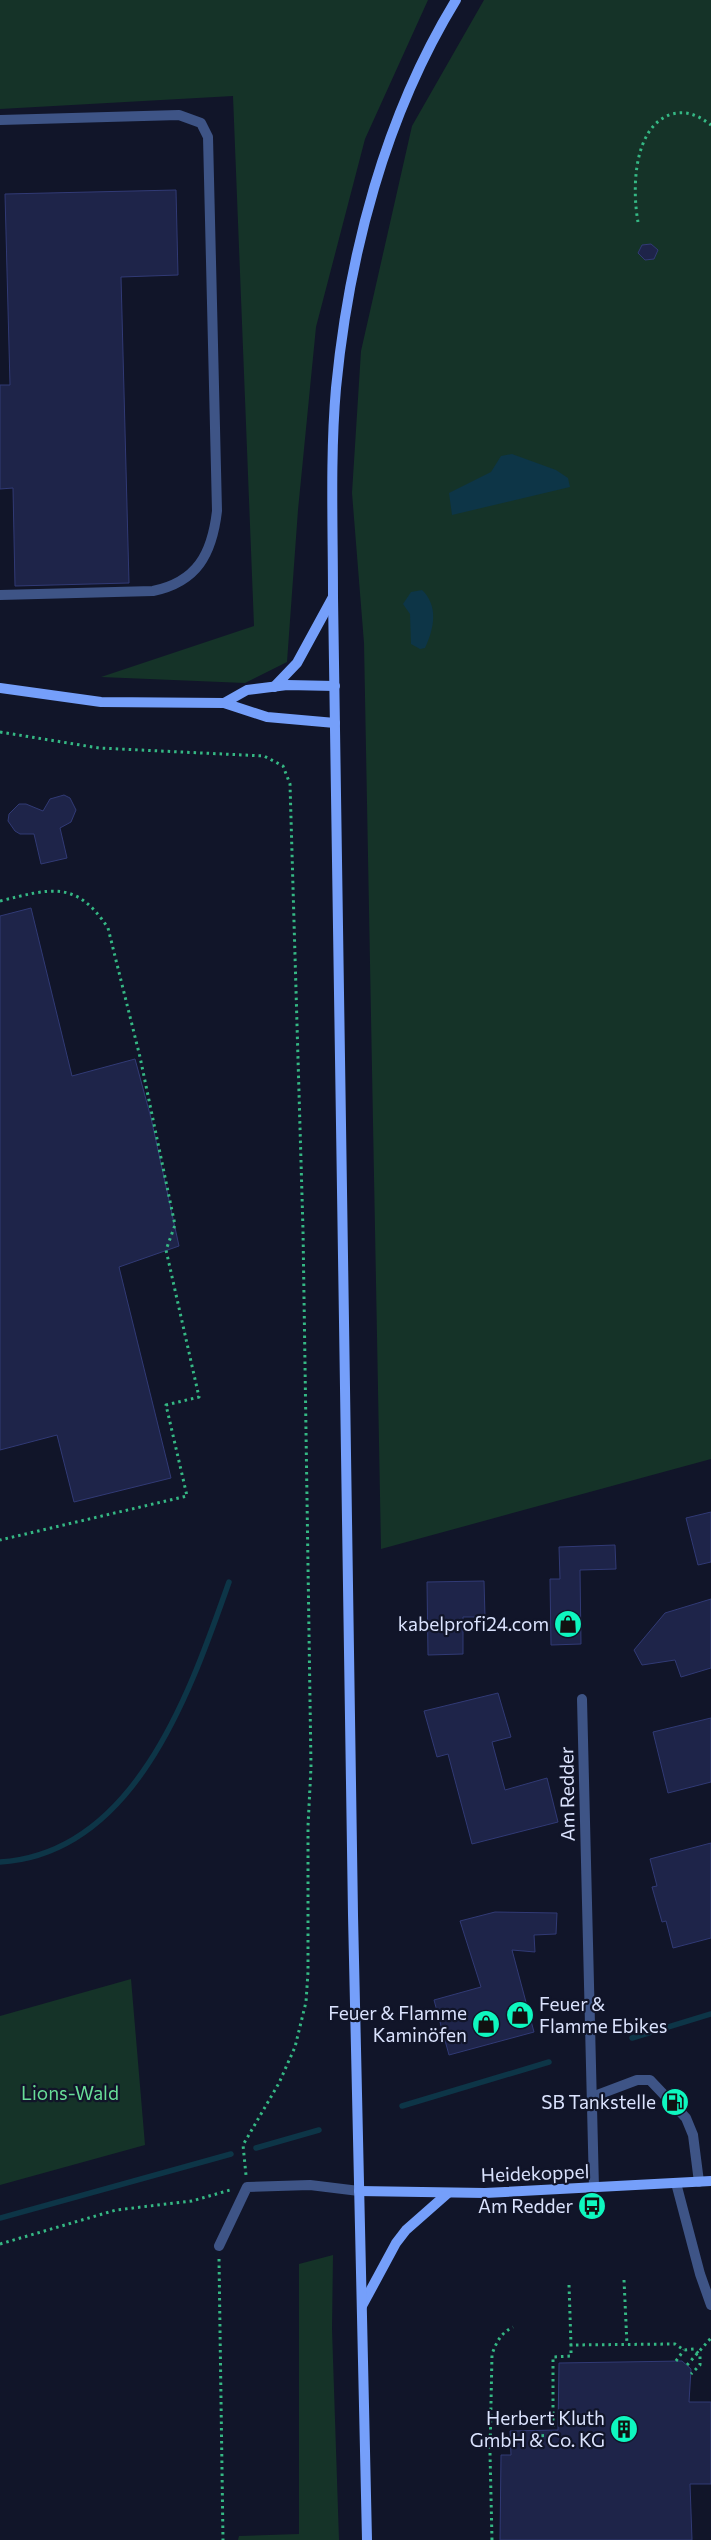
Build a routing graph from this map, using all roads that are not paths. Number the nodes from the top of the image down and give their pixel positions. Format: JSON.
{"nodes":[{"id":1,"x":456,"y":0,"type":"edge"},
{"id":2,"x":0,"y":120,"type":"edge"},
{"id":3,"x":0,"y":594,"type":"edge"},
{"id":4,"x":333,"y":597,"type":"junction"},
{"id":5,"x":335,"y":686,"type":"junction"},
{"id":6,"x":274,"y":687,"type":"junction"},
{"id":7,"x":0,"y":688,"type":"edge"},
{"id":8,"x":224,"y":703,"type":"junction"},
{"id":9,"x":335,"y":723,"type":"junction"},
{"id":10,"x":582,"y":1699,"type":"dead end"},
{"id":11,"x":592,"y":2097,"type":"junction"},
{"id":12,"x":699,"y":2182,"type":"junction"},
{"id":13,"x":711,"y":2182,"type":"edge"},
{"id":14,"x":676,"y":2183,"type":"junction"},
{"id":15,"x":594,"y":2188,"type":"junction"},
{"id":16,"x":359,"y":2191,"type":"junction"},
{"id":17,"x":448,"y":2193,"type":"junction"},
{"id":18,"x":219,"y":2246,"type":"road end"},
{"id":19,"x":711,"y":2305,"type":"edge"},
{"id":20,"x":362,"y":2307,"type":"junction"},
{"id":21,"x":367,"y":2540,"type":"edge"}],
"edges":[{"from":1,"to":4,"type":"main road"},
{"from":2,"to":3,"type":"street"},
{"from":4,"to":5,"type":"main road"},
{"from":4,"to":6,"type":"main road"},
{"from":5,"to":6,"type":"main road"},
{"from":5,"to":9,"type":"main road"},
{"from":6,"to":8,"type":"main road"},
{"from":7,"to":8,"type":"main road"},
{"from":8,"to":9,"type":"main road"},
{"from":9,"to":16,"type":"main road"},
{"from":10,"to":11,"type":"street","name":"Am Redder"},
{"from":11,"to":12,"type":"street"},
{"from":11,"to":15,"type":"street","name":"Am Redder"},
{"from":12,"to":13,"type":"main road","name":"Heidekoppel"},
{"from":12,"to":14,"type":"main road","name":"Heidekoppel"},
{"from":14,"to":15,"type":"main road","name":"Heidekoppel"},
{"from":14,"to":19,"type":"street"},
{"from":15,"to":17,"type":"main road","name":"Heidekoppel"},
{"from":16,"to":17,"type":"main road","name":"Heidekoppel"},
{"from":16,"to":18,"type":"street"},
{"from":16,"to":20,"type":"main road"},
{"from":17,"to":20,"type":"main road"},
{"from":20,"to":21,"type":"main road"}]}
